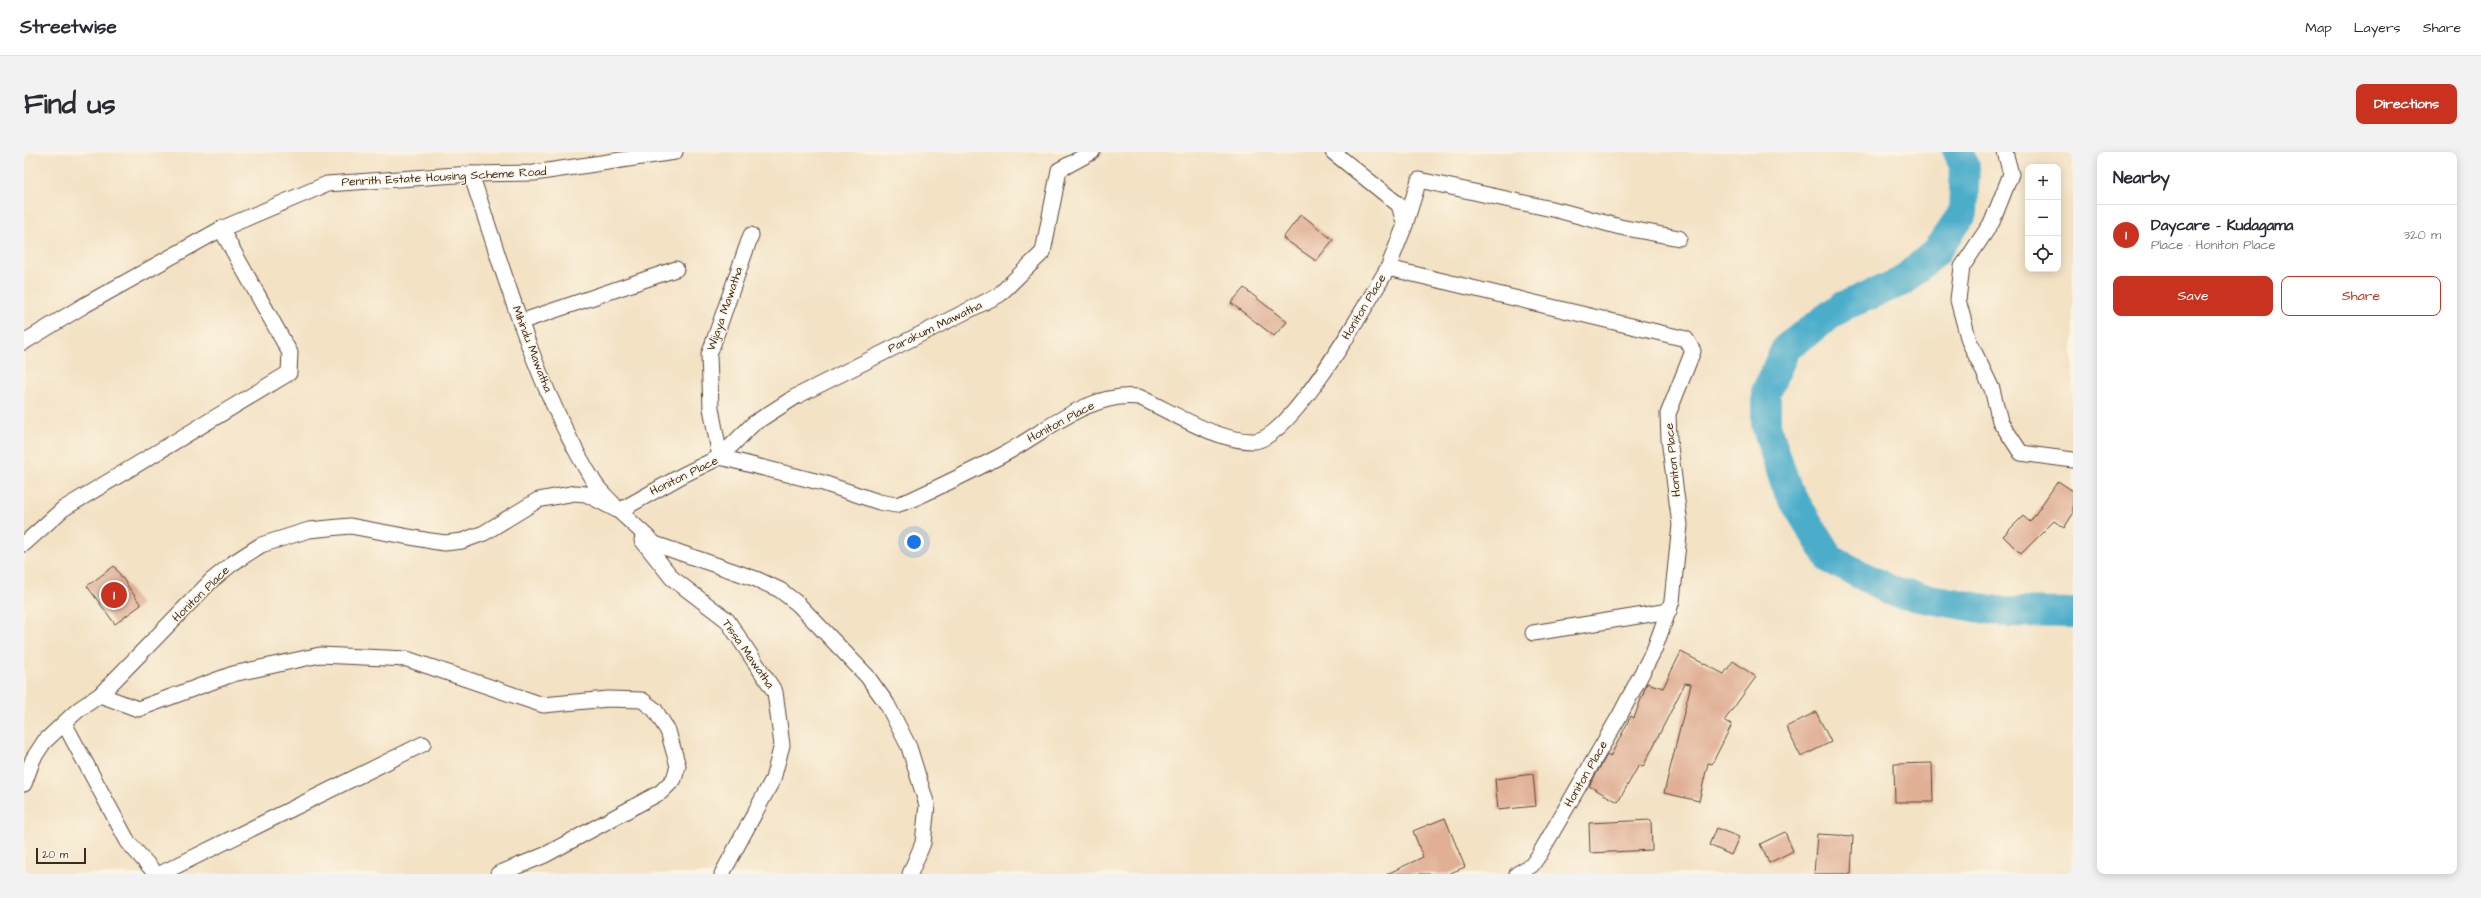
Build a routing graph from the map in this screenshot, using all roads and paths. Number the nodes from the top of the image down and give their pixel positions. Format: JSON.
{"nodes":[{"id":1,"x":675,"y":152,"type":"edge"},
{"id":2,"x":1092,"y":152,"type":"edge"},
{"id":3,"x":1333,"y":152,"type":"edge"},
{"id":4,"x":2005,"y":152,"type":"edge"},
{"id":5,"x":471,"y":174,"type":"junction"},
{"id":6,"x":1405,"y":225,"type":"junction"},
{"id":7,"x":221,"y":229,"type":"junction"},
{"id":8,"x":751,"y":235,"type":"dead end"},
{"id":9,"x":1679,"y":238,"type":"dead end"},
{"id":10,"x":1388,"y":268,"type":"junction"},
{"id":11,"x":676,"y":269,"type":"dead end"},
{"id":12,"x":520,"y":322,"type":"junction"},
{"id":13,"x":24,"y":342,"type":"edge"},
{"id":14,"x":720,"y":457,"type":"junction"},
{"id":15,"x":2073,"y":460,"type":"edge"},
{"id":16,"x":619,"y":511,"type":"junction"},
{"id":17,"x":24,"y":544,"type":"edge"},
{"id":18,"x":1669,"y":611,"type":"junction"},
{"id":19,"x":1534,"y":633,"type":"dead end"},
{"id":20,"x":100,"y":694,"type":"junction"},
{"id":21,"x":64,"y":723,"type":"junction"},
{"id":22,"x":423,"y":744,"type":"dead end"},
{"id":23,"x":24,"y":784,"type":"edge"},
{"id":24,"x":156,"y":874,"type":"edge"},
{"id":25,"x":160,"y":874,"type":"edge"},
{"id":26,"x":498,"y":874,"type":"edge"},
{"id":27,"x":722,"y":874,"type":"edge"},
{"id":28,"x":910,"y":874,"type":"edge"},
{"id":29,"x":1517,"y":874,"type":"edge"}],
"edges":[{"from":1,"to":5,"type":"street","name":"Penrith Estate Housing Scheme Road"},
{"from":2,"to":14,"type":"street","name":"Parakum Mawatha"},
{"from":3,"to":6,"type":"street"},
{"from":4,"to":15,"type":"street"},
{"from":5,"to":7,"type":"street","name":"Penrith Estate Housing Scheme Road"},
{"from":5,"to":12,"type":"street","name":"Mihindu Mawatha"},
{"from":6,"to":9,"type":"street"},
{"from":6,"to":10,"type":"street"},
{"from":7,"to":13,"type":"street","name":"Penrith Estate Housing Scheme Road"},
{"from":7,"to":17,"type":"street"},
{"from":8,"to":14,"type":"street","name":"Wijaya Mawatha"},
{"from":10,"to":14,"type":"street","name":"Honiton Place"},
{"from":10,"to":18,"type":"street","name":"Honiton Place"},
{"from":11,"to":12,"type":"street"},
{"from":12,"to":16,"type":"street","name":"Mihindu Mawatha"},
{"from":14,"to":16,"type":"street","name":"Honiton Place"},
{"from":16,"to":20,"type":"street","name":"Honiton Place"},
{"from":16,"to":27,"type":"street","name":"Tissa Mawatha"},
{"from":16,"to":28,"type":"street","name":"Honiton Place"},
{"from":18,"to":19,"type":"street"},
{"from":18,"to":29,"type":"street","name":"Honiton Place"},
{"from":20,"to":21,"type":"street","name":"Honiton Place"},
{"from":20,"to":26,"type":"street"},
{"from":21,"to":23,"type":"street","name":"Honiton Place"},
{"from":21,"to":24,"type":"street"},
{"from":22,"to":25,"type":"street"}]}
